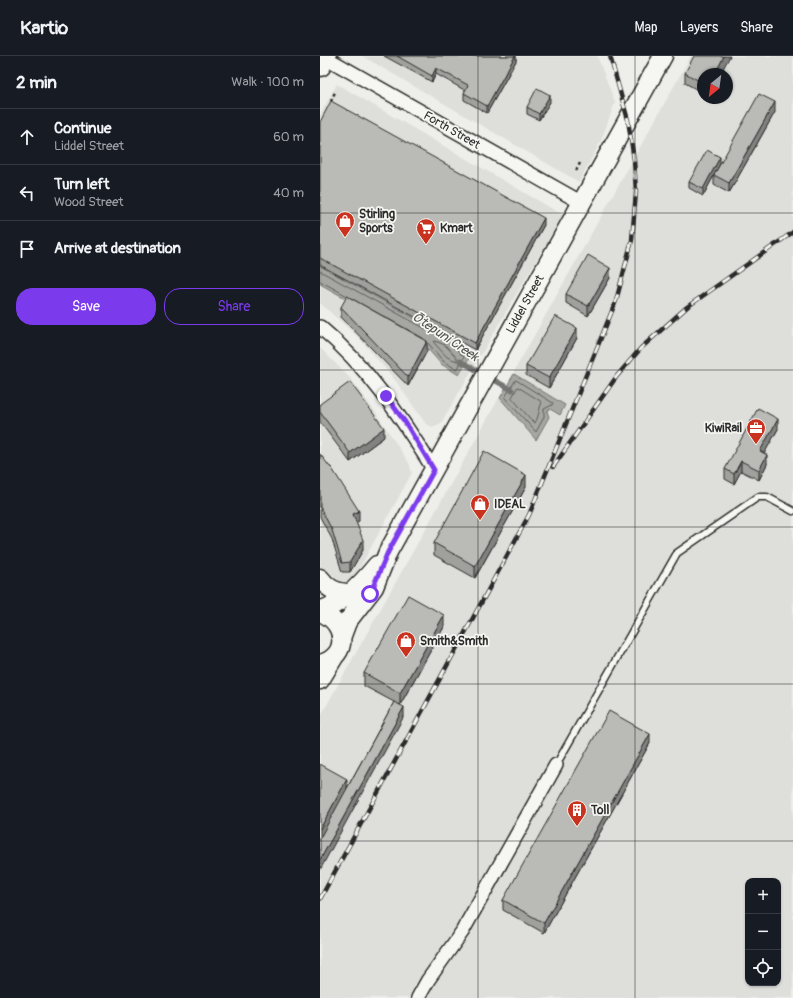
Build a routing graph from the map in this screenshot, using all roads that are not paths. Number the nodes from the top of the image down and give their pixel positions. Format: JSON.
{"nodes":[{"id":1,"x":663,"y":56,"type":"edge"},
{"id":2,"x":323,"y":59,"type":"edge"},
{"id":3,"x":582,"y":203,"type":"junction"},
{"id":4,"x":320,"y":327,"type":"edge"},
{"id":5,"x":434,"y":470,"type":"junction"},
{"id":6,"x":793,"y":511,"type":"edge"},
{"id":7,"x":388,"y":552,"type":"junction"},
{"id":8,"x":320,"y":578,"type":"edge"},
{"id":9,"x":350,"y":593,"type":"junction"},
{"id":10,"x":323,"y":611,"type":"edge"},
{"id":11,"x":342,"y":638,"type":"junction"},
{"id":12,"x":327,"y":661,"type":"edge"},
{"id":13,"x":320,"y":680,"type":"edge"},
{"id":14,"x":556,"y":765,"type":"joint"},
{"id":15,"x":418,"y":998,"type":"edge"}],
"edges":[{"from":1,"to":3,"type":"street","name":"Liddel Street"},
{"from":2,"to":3,"type":"street","name":"Forth Street"},
{"from":3,"to":5,"type":"street","name":"Liddel Street"},
{"from":4,"to":5,"type":"street"},
{"from":5,"to":7,"type":"street","name":"Liddel Street"},
{"from":6,"to":14,"type":"lane"},
{"from":7,"to":9,"type":"street","name":"Liddel Street"},
{"from":7,"to":11,"type":"street","name":"Liddel Street"},
{"from":8,"to":9,"type":"street"},
{"from":9,"to":10,"type":"street","name":"Liddel Street"},
{"from":10,"to":11,"type":"street"},
{"from":11,"to":12,"type":"street","name":"Liddel Street"},
{"from":12,"to":13,"type":"street","name":"Liddel Street"},
{"from":14,"to":15,"type":"street"}]}
